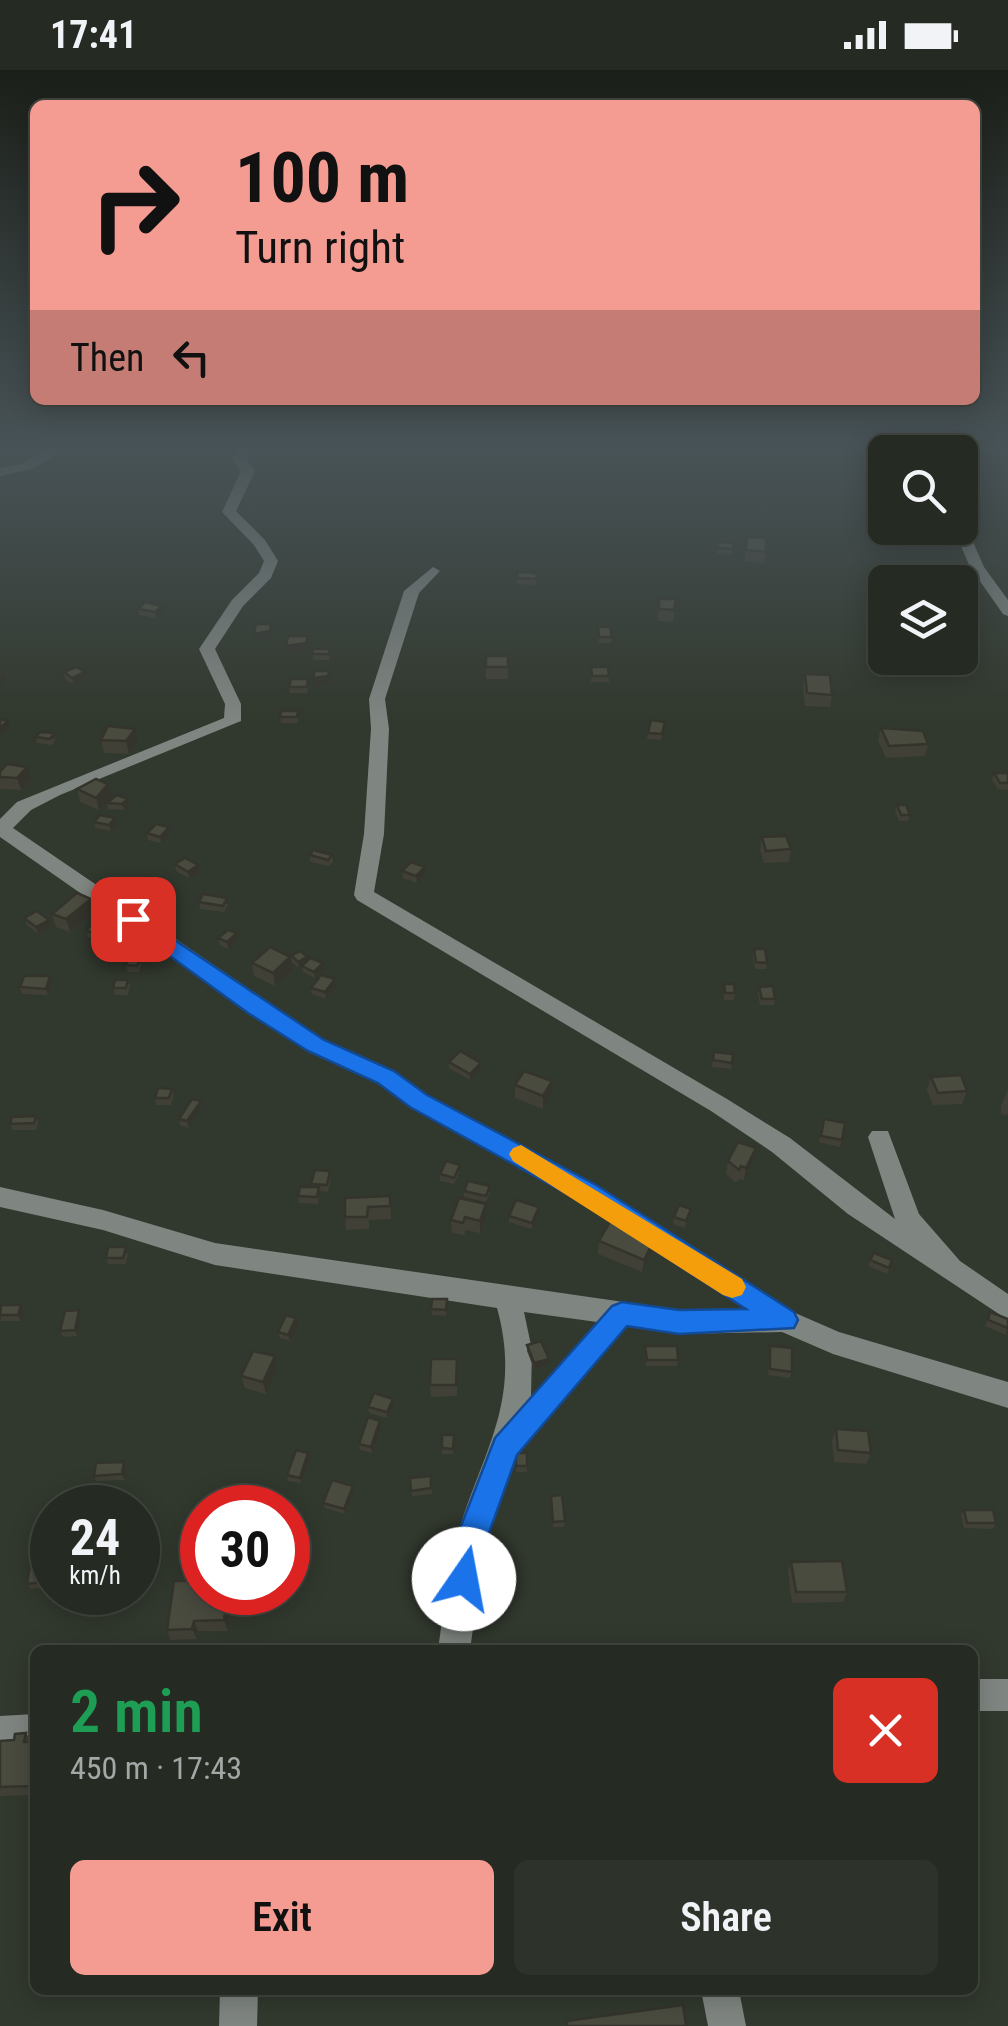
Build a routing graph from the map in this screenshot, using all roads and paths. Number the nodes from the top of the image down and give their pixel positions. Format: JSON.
{"nodes":[{"id":1,"x":257,"y":540,"type":"edge"},
{"id":2,"x":968,"y":545,"type":"edge"},
{"id":3,"x":434,"y":571,"type":"dead end"},
{"id":4,"x":1008,"y":610,"type":"edge"},
{"id":5,"x":0,"y":829,"type":"edge"},
{"id":6,"x":880,"y":1137,"type":"dead end"},
{"id":7,"x":0,"y":1197,"type":"edge"},
{"id":8,"x":952,"y":1269,"type":"junction"},
{"id":9,"x":508,"y":1298,"type":"junction"},
{"id":10,"x":1008,"y":1309,"type":"edge"},
{"id":11,"x":622,"y":1314,"type":"junction"},
{"id":12,"x":784,"y":1320,"type":"junction"},
{"id":13,"x":1008,"y":1396,"type":"edge"},
{"id":14,"x":505,"y":1448,"type":"junction"},
{"id":15,"x":455,"y":1645,"type":"edge"},
{"id":16,"x":978,"y":1694,"type":"edge"},
{"id":17,"x":1008,"y":1695,"type":"edge"},
{"id":18,"x":30,"y":1731,"type":"edge"},
{"id":19,"x":0,"y":1733,"type":"edge"},
{"id":20,"x":239,"y":1995,"type":"edge"},
{"id":21,"x":721,"y":1995,"type":"edge"},
{"id":22,"x":238,"y":2026,"type":"edge"},
{"id":23,"x":727,"y":2026,"type":"edge"}],
"edges":[{"from":1,"to":5,"type":"street"},
{"from":2,"to":4,"type":"street"},
{"from":3,"to":8,"type":"street"},
{"from":5,"to":12,"type":"street"},
{"from":6,"to":8,"type":"street"},
{"from":7,"to":9,"type":"street"},
{"from":8,"to":10,"type":"street"},
{"from":9,"to":11,"type":"street"},
{"from":9,"to":14,"type":"street"},
{"from":11,"to":12,"type":"street"},
{"from":11,"to":14,"type":"street"},
{"from":12,"to":13,"type":"street"},
{"from":14,"to":15,"type":"street"},
{"from":16,"to":17,"type":"street"},
{"from":18,"to":19,"type":"street"},
{"from":20,"to":22,"type":"street"},
{"from":21,"to":23,"type":"street"}]}
